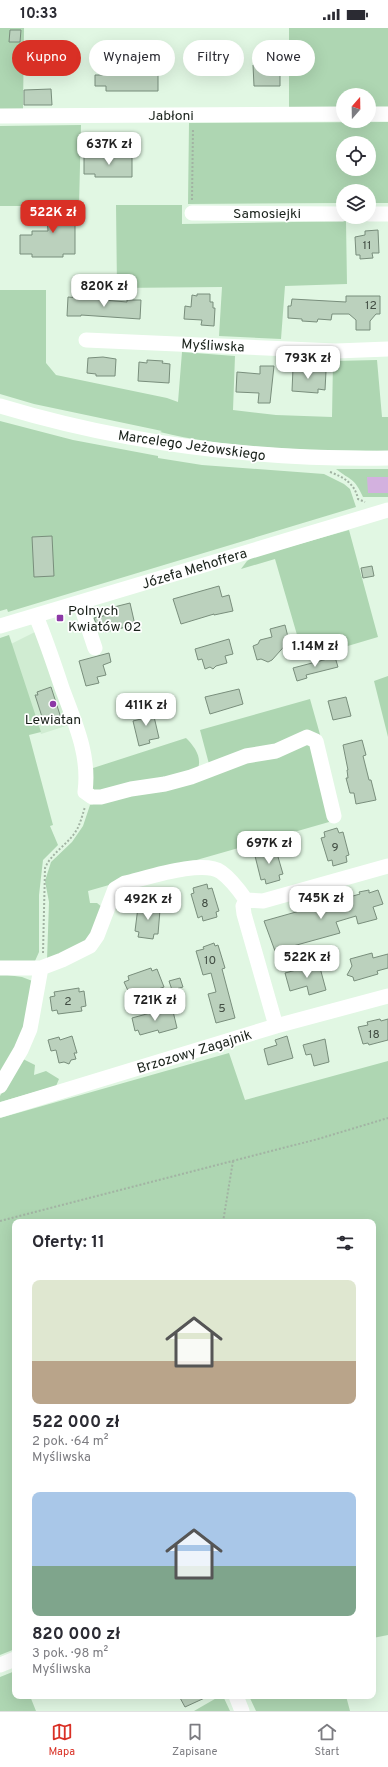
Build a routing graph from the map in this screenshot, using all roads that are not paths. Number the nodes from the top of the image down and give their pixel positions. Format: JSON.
{"nodes":[{"id":1,"x":336,"y":114,"type":"edge"},
{"id":2,"x":376,"y":114,"type":"edge"},
{"id":3,"x":388,"y":114,"type":"edge"},
{"id":4,"x":0,"y":116,"type":"edge"},
{"id":5,"x":192,"y":213,"type":"road end"},
{"id":6,"x":336,"y":214,"type":"edge"},
{"id":7,"x":376,"y":214,"type":"edge"},
{"id":8,"x":388,"y":214,"type":"edge"},
{"id":9,"x":86,"y":340,"type":"dead end"},
{"id":10,"x":388,"y":349,"type":"edge"},
{"id":11,"x":0,"y":406,"type":"edge"},
{"id":12,"x":388,"y":458,"type":"edge"},
{"id":13,"x":388,"y":510,"type":"edge"},
{"id":14,"x":80,"y":602,"type":"junction"},
{"id":15,"x":36,"y":616,"type":"junction"},
{"id":16,"x":0,"y":626,"type":"edge"},
{"id":17,"x":95,"y":648,"type":"dead end"},
{"id":18,"x":334,"y":816,"type":"dead end"},
{"id":19,"x":388,"y":866,"type":"edge"},
{"id":20,"x":246,"y":900,"type":"junction"},
{"id":21,"x":0,"y":968,"type":"edge"},
{"id":22,"x":40,"y":968,"type":"junction"},
{"id":23,"x":388,"y":996,"type":"edge"},
{"id":24,"x":276,"y":1026,"type":"junction"},
{"id":25,"x":0,"y":1086,"type":"edge"},
{"id":26,"x":0,"y":1110,"type":"edge"},
{"id":27,"x":12,"y":1660,"type":"edge"},
{"id":28,"x":0,"y":1666,"type":"edge"},
{"id":29,"x":237,"y":1699,"type":"edge"},
{"id":30,"x":242,"y":1711,"type":"edge"}],
"edges":[{"from":1,"to":4,"type":"street","name":"Jabłoni"},
{"from":2,"to":3,"type":"street"},
{"from":5,"to":6,"type":"street","name":"Samosiejki"},
{"from":7,"to":8,"type":"street"},
{"from":9,"to":10,"type":"street","name":"Myśliwska"},
{"from":11,"to":12,"type":"street","name":"Marcelego Jeżowskiego"},
{"from":13,"to":14,"type":"street","name":"Józefa Mehoffera"},
{"from":14,"to":15,"type":"street","name":"Józefa Mehoffera"},
{"from":14,"to":17,"type":"street"},
{"from":15,"to":16,"type":"street","name":"Józefa Mehoffera"},
{"from":15,"to":18,"type":"street"},
{"from":19,"to":20,"type":"street"},
{"from":20,"to":22,"type":"street"},
{"from":20,"to":24,"type":"street"},
{"from":21,"to":22,"type":"street"},
{"from":22,"to":25,"type":"street"},
{"from":23,"to":24,"type":"street","name":"Brzozowy Zagajnik"},
{"from":24,"to":26,"type":"street","name":"Brzozowy Zagajnik"},
{"from":27,"to":28,"type":"street"},
{"from":29,"to":30,"type":"street"}]}
